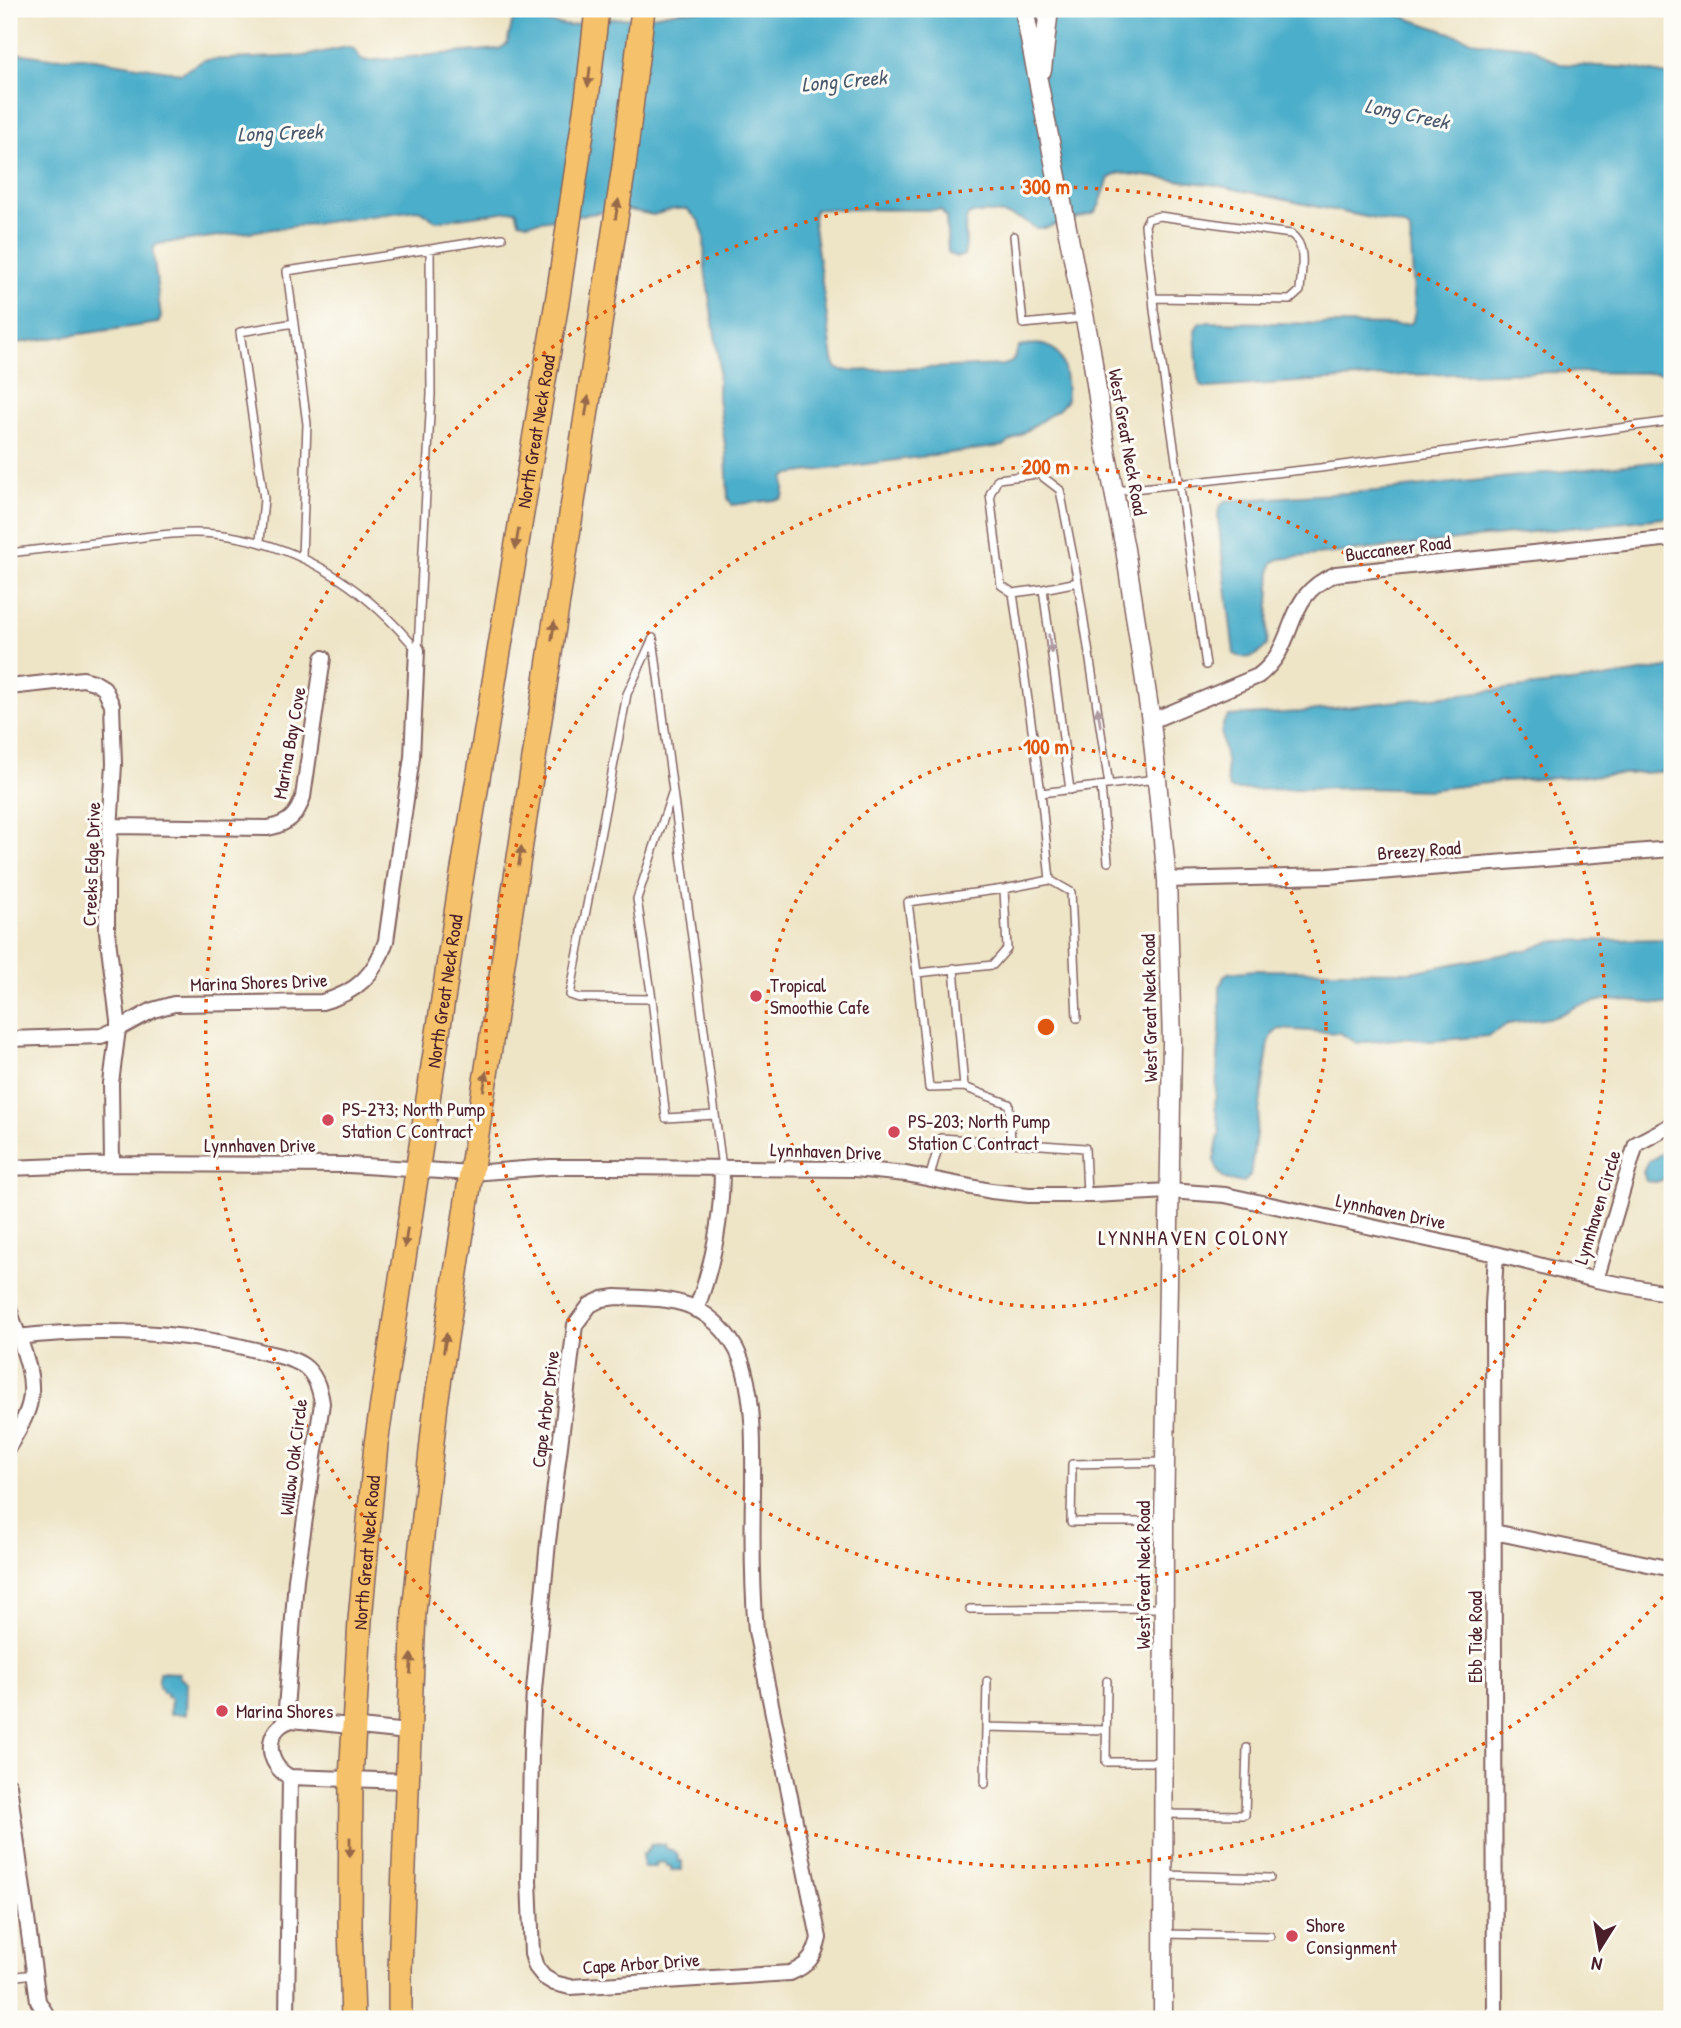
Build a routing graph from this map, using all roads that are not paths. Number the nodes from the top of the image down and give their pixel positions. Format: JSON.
{"nodes":[{"id":1,"x":597,"y":9,"type":"edge"},
{"id":2,"x":643,"y":9,"type":"edge"},
{"id":3,"x":1024,"y":9,"type":"edge"},
{"id":4,"x":1049,"y":9,"type":"edge"},
{"id":5,"x":1042,"y":98,"type":"junction"},
{"id":6,"x":1014,"y":236,"type":"dead end"},
{"id":7,"x":502,"y":238,"type":"dead end"},
{"id":8,"x":430,"y":249,"type":"junction"},
{"id":9,"x":1153,"y":299,"type":"junction"},
{"id":10,"x":1084,"y":318,"type":"junction"},
{"id":11,"x":294,"y":323,"type":"junction"},
{"id":12,"x":1672,"y":421,"type":"edge"},
{"id":13,"x":1181,"y":484,"type":"junction"},
{"id":14,"x":1115,"y":491,"type":"junction"},
{"id":15,"x":1672,"y":538,"type":"edge"},
{"id":16,"x":260,"y":541,"type":"junction"},
{"id":17,"x":9,"y":553,"type":"edge"},
{"id":18,"x":302,"y":556,"type":"junction"},
{"id":19,"x":1078,"y":582,"type":"junction"},
{"id":20,"x":1043,"y":589,"type":"junction"},
{"id":21,"x":1013,"y":593,"type":"junction"},
{"id":22,"x":418,"y":650,"type":"junction"},
{"id":23,"x":323,"y":658,"type":"dead end"},
{"id":24,"x":1206,"y":665,"type":"dead end"},
{"id":25,"x":9,"y":687,"type":"edge"},
{"id":26,"x":1151,"y":721,"type":"junction"},
{"id":27,"x":1157,"y":779,"type":"junction"},
{"id":28,"x":1105,"y":785,"type":"junction"},
{"id":29,"x":673,"y":789,"type":"junction"},
{"id":30,"x":1070,"y":790,"type":"junction"},
{"id":31,"x":1041,"y":793,"type":"junction"},
{"id":32,"x":112,"y":826,"type":"junction"},
{"id":33,"x":1672,"y":849,"type":"edge"},
{"id":34,"x":1108,"y":862,"type":"dead end"},
{"id":35,"x":1050,"y":880,"type":"junction"},
{"id":36,"x":1167,"y":880,"type":"junction"},
{"id":37,"x":1004,"y":889,"type":"junction"},
{"id":38,"x":954,"y":968,"type":"junction"},
{"id":39,"x":917,"y":973,"type":"junction"},
{"id":40,"x":652,"y":999,"type":"junction"},
{"id":41,"x":1077,"y":1018,"type":"dead end"},
{"id":42,"x":118,"y":1029,"type":"junction"},
{"id":43,"x":9,"y":1040,"type":"edge"},
{"id":44,"x":964,"y":1087,"type":"junction"},
{"id":45,"x":715,"y":1115,"type":"junction"},
{"id":46,"x":1672,"y":1125,"type":"edge"},
{"id":47,"x":1011,"y":1143,"type":"junction"},
{"id":48,"x":112,"y":1164,"type":"junction"},
{"id":49,"x":9,"y":1167,"type":"edge"},
{"id":50,"x":722,"y":1168,"type":"junction"},
{"id":51,"x":416,"y":1170,"type":"junction"},
{"id":52,"x":471,"y":1173,"type":"junction"},
{"id":53,"x":929,"y":1179,"type":"junction"},
{"id":54,"x":1170,"y":1191,"type":"junction"},
{"id":55,"x":1087,"y":1195,"type":"junction"},
{"id":56,"x":1496,"y":1254,"type":"junction"},
{"id":57,"x":1596,"y":1280,"type":"junction"},
{"id":58,"x":1672,"y":1294,"type":"edge"},
{"id":59,"x":9,"y":1308,"type":"edge"},
{"id":60,"x":696,"y":1310,"type":"junction"},
{"id":61,"x":17,"y":1337,"type":"junction"},
{"id":62,"x":9,"y":1447,"type":"edge"},
{"id":63,"x":1165,"y":1462,"type":"junction"},
{"id":64,"x":1164,"y":1522,"type":"junction"},
{"id":65,"x":1494,"y":1532,"type":"junction"},
{"id":66,"x":1672,"y":1569,"type":"edge"},
{"id":67,"x":1164,"y":1608,"type":"junction"},
{"id":68,"x":970,"y":1609,"type":"dead end"},
{"id":69,"x":988,"y":1681,"type":"dead end"},
{"id":70,"x":1107,"y":1681,"type":"dead end"},
{"id":71,"x":285,"y":1722,"type":"junction"},
{"id":72,"x":353,"y":1725,"type":"junction"},
{"id":73,"x":986,"y":1727,"type":"junction"},
{"id":74,"x":1106,"y":1730,"type":"junction"},
{"id":75,"x":408,"y":1732,"type":"junction"},
{"id":76,"x":1247,"y":1748,"type":"dead end"},
{"id":77,"x":1163,"y":1762,"type":"junction"},
{"id":78,"x":290,"y":1777,"type":"junction"},
{"id":79,"x":351,"y":1779,"type":"junction"},
{"id":80,"x":406,"y":1781,"type":"junction"},
{"id":81,"x":985,"y":1784,"type":"dead end"},
{"id":82,"x":9,"y":1785,"type":"edge"},
{"id":83,"x":11,"y":1808,"type":"edge"},
{"id":84,"x":1163,"y":1814,"type":"junction"},
{"id":85,"x":1163,"y":1875,"type":"junction"},
{"id":86,"x":1270,"y":1878,"type":"dead end"},
{"id":87,"x":1163,"y":1934,"type":"junction"},
{"id":88,"x":1270,"y":1936,"type":"dead end"},
{"id":89,"x":34,"y":1974,"type":"junction"},
{"id":90,"x":9,"y":1977,"type":"edge"},
{"id":91,"x":48,"y":2019,"type":"edge"},
{"id":92,"x":287,"y":2019,"type":"edge"},
{"id":93,"x":353,"y":2019,"type":"edge"},
{"id":94,"x":400,"y":2019,"type":"edge"},
{"id":95,"x":1163,"y":2019,"type":"edge"},
{"id":96,"x":1494,"y":2019,"type":"edge"}],
"edges":[{"from":1,"to":51,"type":"main road","name":"North Great Neck Road","one_way":true},
{"from":52,"to":2,"type":"main road","one_way":true},
{"from":3,"to":5,"type":"street","name":"West Great Neck Road"},
{"from":4,"to":5,"type":"street"},
{"from":5,"to":10,"type":"street","name":"West Great Neck Road"},
{"from":6,"to":10,"type":"lane"},
{"from":7,"to":8,"type":"lane"},
{"from":8,"to":11,"type":"lane"},
{"from":8,"to":22,"type":"lane"},
{"from":9,"to":9,"type":"lane"},
{"from":9,"to":13,"type":"lane"},
{"from":10,"to":14,"type":"street","name":"West Great Neck Road"},
{"from":11,"to":16,"type":"lane"},
{"from":11,"to":18,"type":"lane"},
{"from":12,"to":13,"type":"lane"},
{"from":13,"to":14,"type":"lane"},
{"from":13,"to":24,"type":"lane"},
{"from":14,"to":26,"type":"street","name":"West Great Neck Road"},
{"from":15,"to":26,"type":"street","name":"Buccaneer Road"},
{"from":16,"to":17,"type":"lane"},
{"from":16,"to":18,"type":"lane"},
{"from":18,"to":22,"type":"lane"},
{"from":19,"to":20,"type":"lane"},
{"from":19,"to":21,"type":"lane"},
{"from":28,"to":19,"type":"lane","one_way":true},
{"from":20,"to":21,"type":"lane"},
{"from":20,"to":30,"type":"lane","one_way":true},
{"from":21,"to":31,"type":"lane"},
{"from":22,"to":42,"type":"street","name":"Marina Shores Drive"},
{"from":23,"to":32,"type":"street","name":"Marina Bay Cove"},
{"from":25,"to":32,"type":"street","name":"Creeks Edge Drive"},
{"from":26,"to":27,"type":"street","name":"West Great Neck Road"},
{"from":27,"to":28,"type":"lane"},
{"from":27,"to":36,"type":"street","name":"West Great Neck Road"},
{"from":28,"to":30,"type":"lane"},
{"from":28,"to":34,"type":"lane"},
{"from":29,"to":40,"type":"lane"},
{"from":29,"to":40,"type":"lane"},
{"from":29,"to":45,"type":"lane"},
{"from":30,"to":31,"type":"lane"},
{"from":31,"to":35,"type":"lane"},
{"from":32,"to":42,"type":"street","name":"Creeks Edge Drive"},
{"from":33,"to":36,"type":"street","name":"Breezy Road"},
{"from":35,"to":37,"type":"lane"},
{"from":35,"to":41,"type":"lane"},
{"from":36,"to":54,"type":"street","name":"West Great Neck Road"},
{"from":37,"to":38,"type":"lane"},
{"from":37,"to":39,"type":"lane"},
{"from":38,"to":39,"type":"lane"},
{"from":38,"to":44,"type":"lane"},
{"from":39,"to":44,"type":"lane"},
{"from":40,"to":45,"type":"lane"},
{"from":42,"to":43,"type":"street"},
{"from":42,"to":48,"type":"street"},
{"from":44,"to":47,"type":"lane"},
{"from":45,"to":50,"type":"lane"},
{"from":46,"to":57,"type":"street","name":"Lynnhaven Circle"},
{"from":47,"to":53,"type":"lane"},
{"from":47,"to":55,"type":"lane"},
{"from":48,"to":49,"type":"street","name":"Lynnhaven Drive"},
{"from":48,"to":51,"type":"street","name":"Lynnhaven Drive"},
{"from":50,"to":52,"type":"street","name":"Lynnhaven Drive"},
{"from":50,"to":53,"type":"street","name":"Lynnhaven Drive"},
{"from":50,"to":60,"type":"street"},
{"from":51,"to":52,"type":"street","name":"Lynnhaven Drive"},
{"from":51,"to":72,"type":"main road","name":"North Great Neck Road","one_way":true},
{"from":75,"to":52,"type":"main road","one_way":true},
{"from":53,"to":55,"type":"street","name":"Lynnhaven Drive"},
{"from":54,"to":55,"type":"street","name":"Lynnhaven Drive"},
{"from":54,"to":56,"type":"street","name":"Lynnhaven Drive"},
{"from":54,"to":63,"type":"street","name":"West Great Neck Road"},
{"from":56,"to":57,"type":"street","name":"Lynnhaven Drive"},
{"from":56,"to":65,"type":"street","name":"Ebb Tide Road"},
{"from":57,"to":58,"type":"street","name":"Lynnhaven Drive"},
{"from":59,"to":61,"type":"street"},
{"from":60,"to":60,"type":"street","name":"Cape Arbor Drive"},
{"from":61,"to":62,"type":"street"},
{"from":61,"to":71,"type":"street","name":"Willow Oak Circle"},
{"from":63,"to":64,"type":"street","name":"West Great Neck Road"},
{"from":63,"to":64,"type":"lane"},
{"from":64,"to":67,"type":"street","name":"West Great Neck Road"},
{"from":65,"to":66,"type":"street"},
{"from":65,"to":96,"type":"street","name":"Ebb Tide Road"},
{"from":67,"to":68,"type":"lane"},
{"from":67,"to":77,"type":"street","name":"West Great Neck Road"},
{"from":69,"to":73,"type":"lane"},
{"from":70,"to":74,"type":"lane"},
{"from":71,"to":72,"type":"street"},
{"from":71,"to":78,"type":"street","name":"Willow Oak Circle"},
{"from":72,"to":75,"type":"street"},
{"from":72,"to":79,"type":"main road","name":"North Great Neck Road"},
{"from":73,"to":74,"type":"lane"},
{"from":73,"to":81,"type":"lane"},
{"from":74,"to":77,"type":"lane"},
{"from":75,"to":80,"type":"main road"},
{"from":76,"to":84,"type":"lane"},
{"from":77,"to":84,"type":"street","name":"West Great Neck Road"},
{"from":78,"to":79,"type":"street"},
{"from":78,"to":92,"type":"street"},
{"from":79,"to":80,"type":"street"},
{"from":79,"to":93,"type":"main road","name":"North Great Neck Road","one_way":true},
{"from":80,"to":94,"type":"main road"},
{"from":82,"to":83,"type":"street"},
{"from":83,"to":89,"type":"street"},
{"from":84,"to":85,"type":"street","name":"West Great Neck Road"},
{"from":85,"to":86,"type":"lane"},
{"from":85,"to":87,"type":"street","name":"West Great Neck Road"},
{"from":87,"to":88,"type":"lane"},
{"from":87,"to":95,"type":"street","name":"West Great Neck Road"},
{"from":89,"to":90,"type":"lane"},
{"from":89,"to":91,"type":"street"}]}
